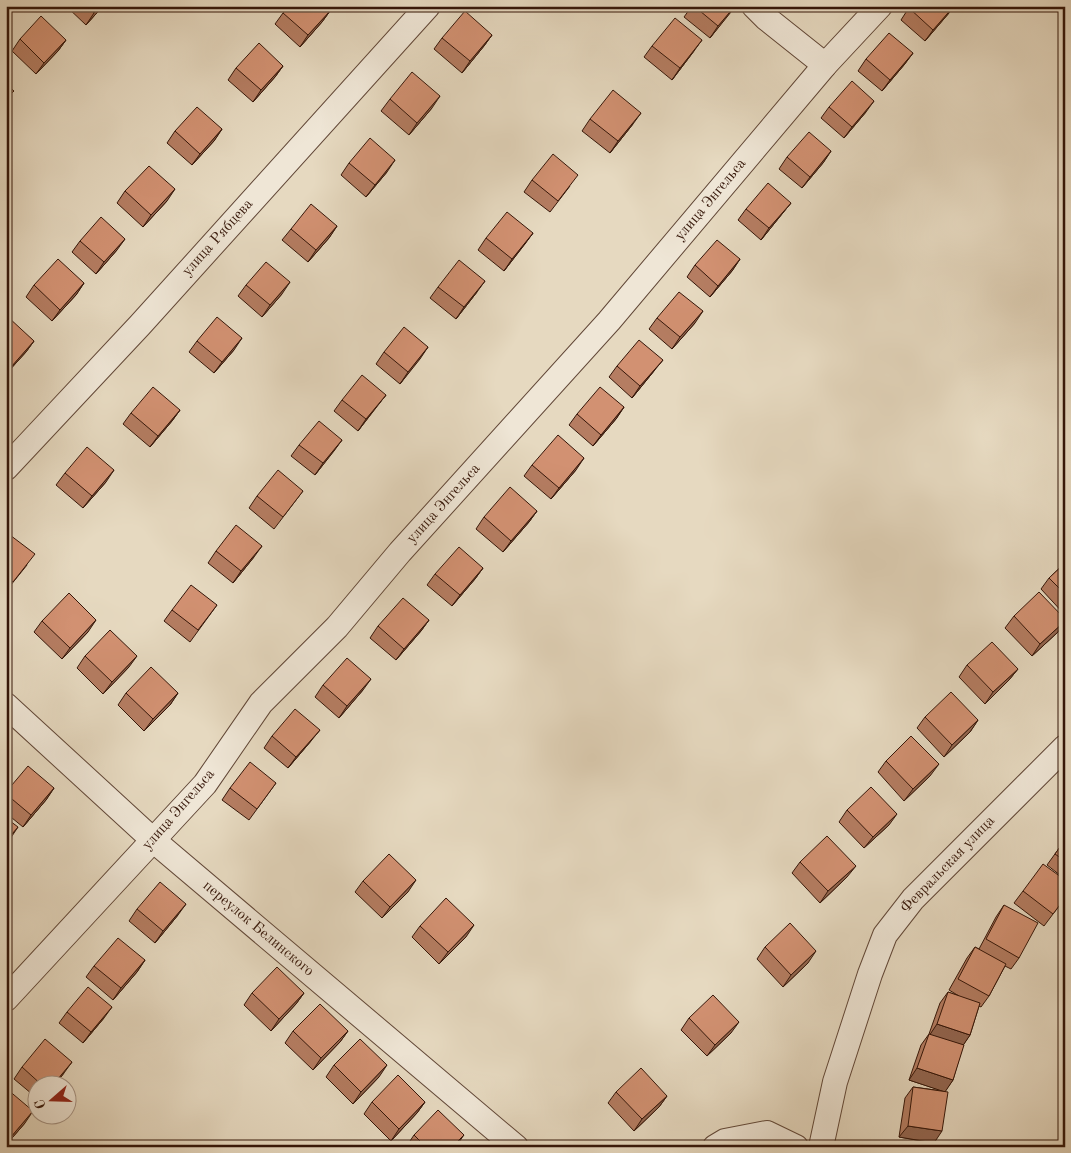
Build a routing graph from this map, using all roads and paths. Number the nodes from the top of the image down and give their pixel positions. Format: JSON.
{"nodes":[{"id":1,"x":428,"y":6,"type":"edge"},
{"id":2,"x":754,"y":6,"type":"edge"},
{"id":3,"x":880,"y":6,"type":"edge"},
{"id":4,"x":825,"y":65,"type":"junction"},
{"id":5,"x":6,"y":468,"type":"edge"},
{"id":6,"x":6,"y":705,"type":"edge"},
{"id":7,"x":1065,"y":747,"type":"edge"},
{"id":8,"x":153,"y":840,"type":"junction"},
{"id":9,"x":6,"y":999,"type":"edge"},
{"id":10,"x":516,"y":1147,"type":"edge"},
{"id":11,"x":715,"y":1147,"type":"edge"},
{"id":12,"x":796,"y":1147,"type":"edge"},
{"id":13,"x":821,"y":1147,"type":"edge"}],
"edges":[{"from":1,"to":5,"type":"street","name":"улица Рябцева"},
{"from":2,"to":4,"type":"street"},
{"from":3,"to":4,"type":"street","name":"улица Энгельса"},
{"from":4,"to":8,"type":"street","name":"улица Энгельса"},
{"from":6,"to":8,"type":"street","name":"переулок Белинского"},
{"from":7,"to":13,"type":"street","name":"Февральская улица"},
{"from":8,"to":9,"type":"street","name":"улица Энгельса"},
{"from":8,"to":10,"type":"street","name":"переулок Белинского"},
{"from":11,"to":12,"type":"street"}]}
